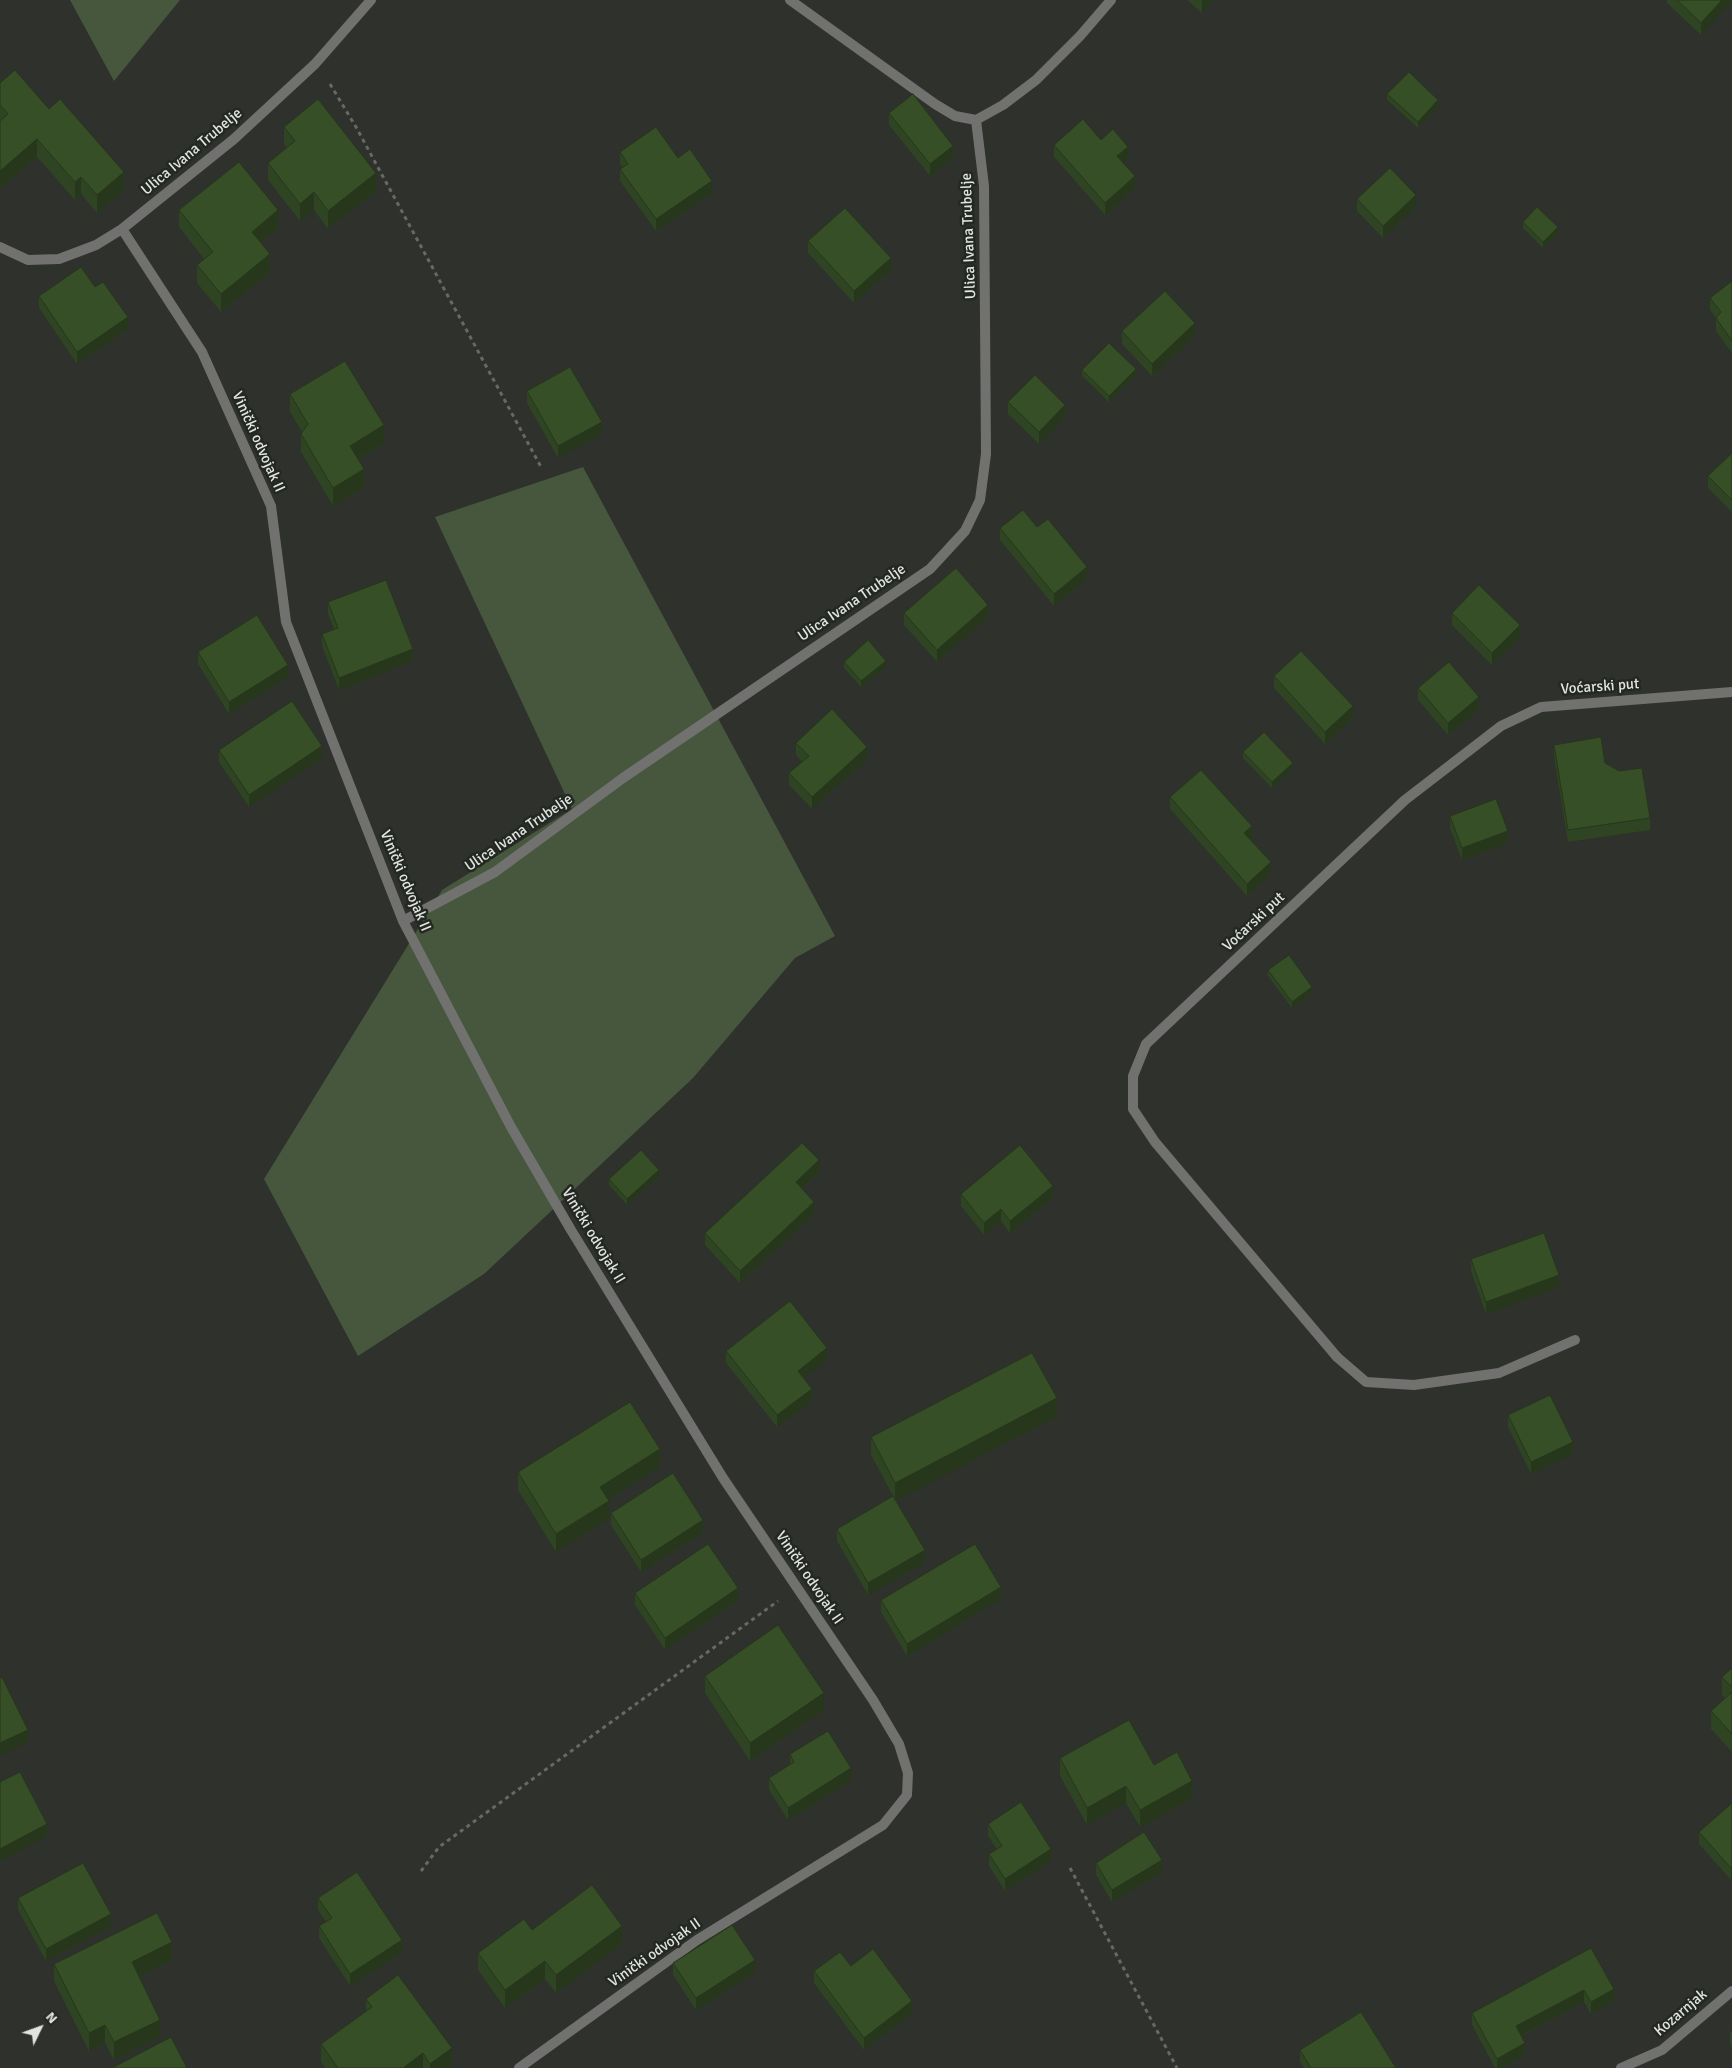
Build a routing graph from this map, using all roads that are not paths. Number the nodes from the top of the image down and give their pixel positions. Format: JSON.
{"nodes":[{"id":1,"x":371,"y":0,"type":"edge"},
{"id":2,"x":790,"y":0,"type":"edge"},
{"id":3,"x":1111,"y":0,"type":"edge"},
{"id":4,"x":976,"y":120,"type":"junction"},
{"id":5,"x":122,"y":229,"type":"junction"},
{"id":6,"x":0,"y":247,"type":"edge"},
{"id":7,"x":1732,"y":692,"type":"edge"},
{"id":8,"x":403,"y":921,"type":"junction"},
{"id":9,"x":1575,"y":1340,"type":"dead end"},
{"id":10,"x":1732,"y":1991,"type":"edge"},
{"id":11,"x":519,"y":2068,"type":"edge"},
{"id":12,"x":1621,"y":2068,"type":"edge"}],
"edges":[{"from":1,"to":5,"type":"street","name":"Ulica Ivana Trubelje"},
{"from":2,"to":4,"type":"street"},
{"from":3,"to":4,"type":"street"},
{"from":4,"to":8,"type":"street","name":"Ulica Ivana Trubelje"},
{"from":5,"to":6,"type":"street","name":"Ulica Ivana Trubelje"},
{"from":5,"to":8,"type":"street","name":"Vinički odvojak II"},
{"from":7,"to":9,"type":"street","name":"Voćarski put"},
{"from":8,"to":11,"type":"street","name":"Vinički odvojak II"},
{"from":10,"to":12,"type":"street","name":"Kozarnjak"}]}
